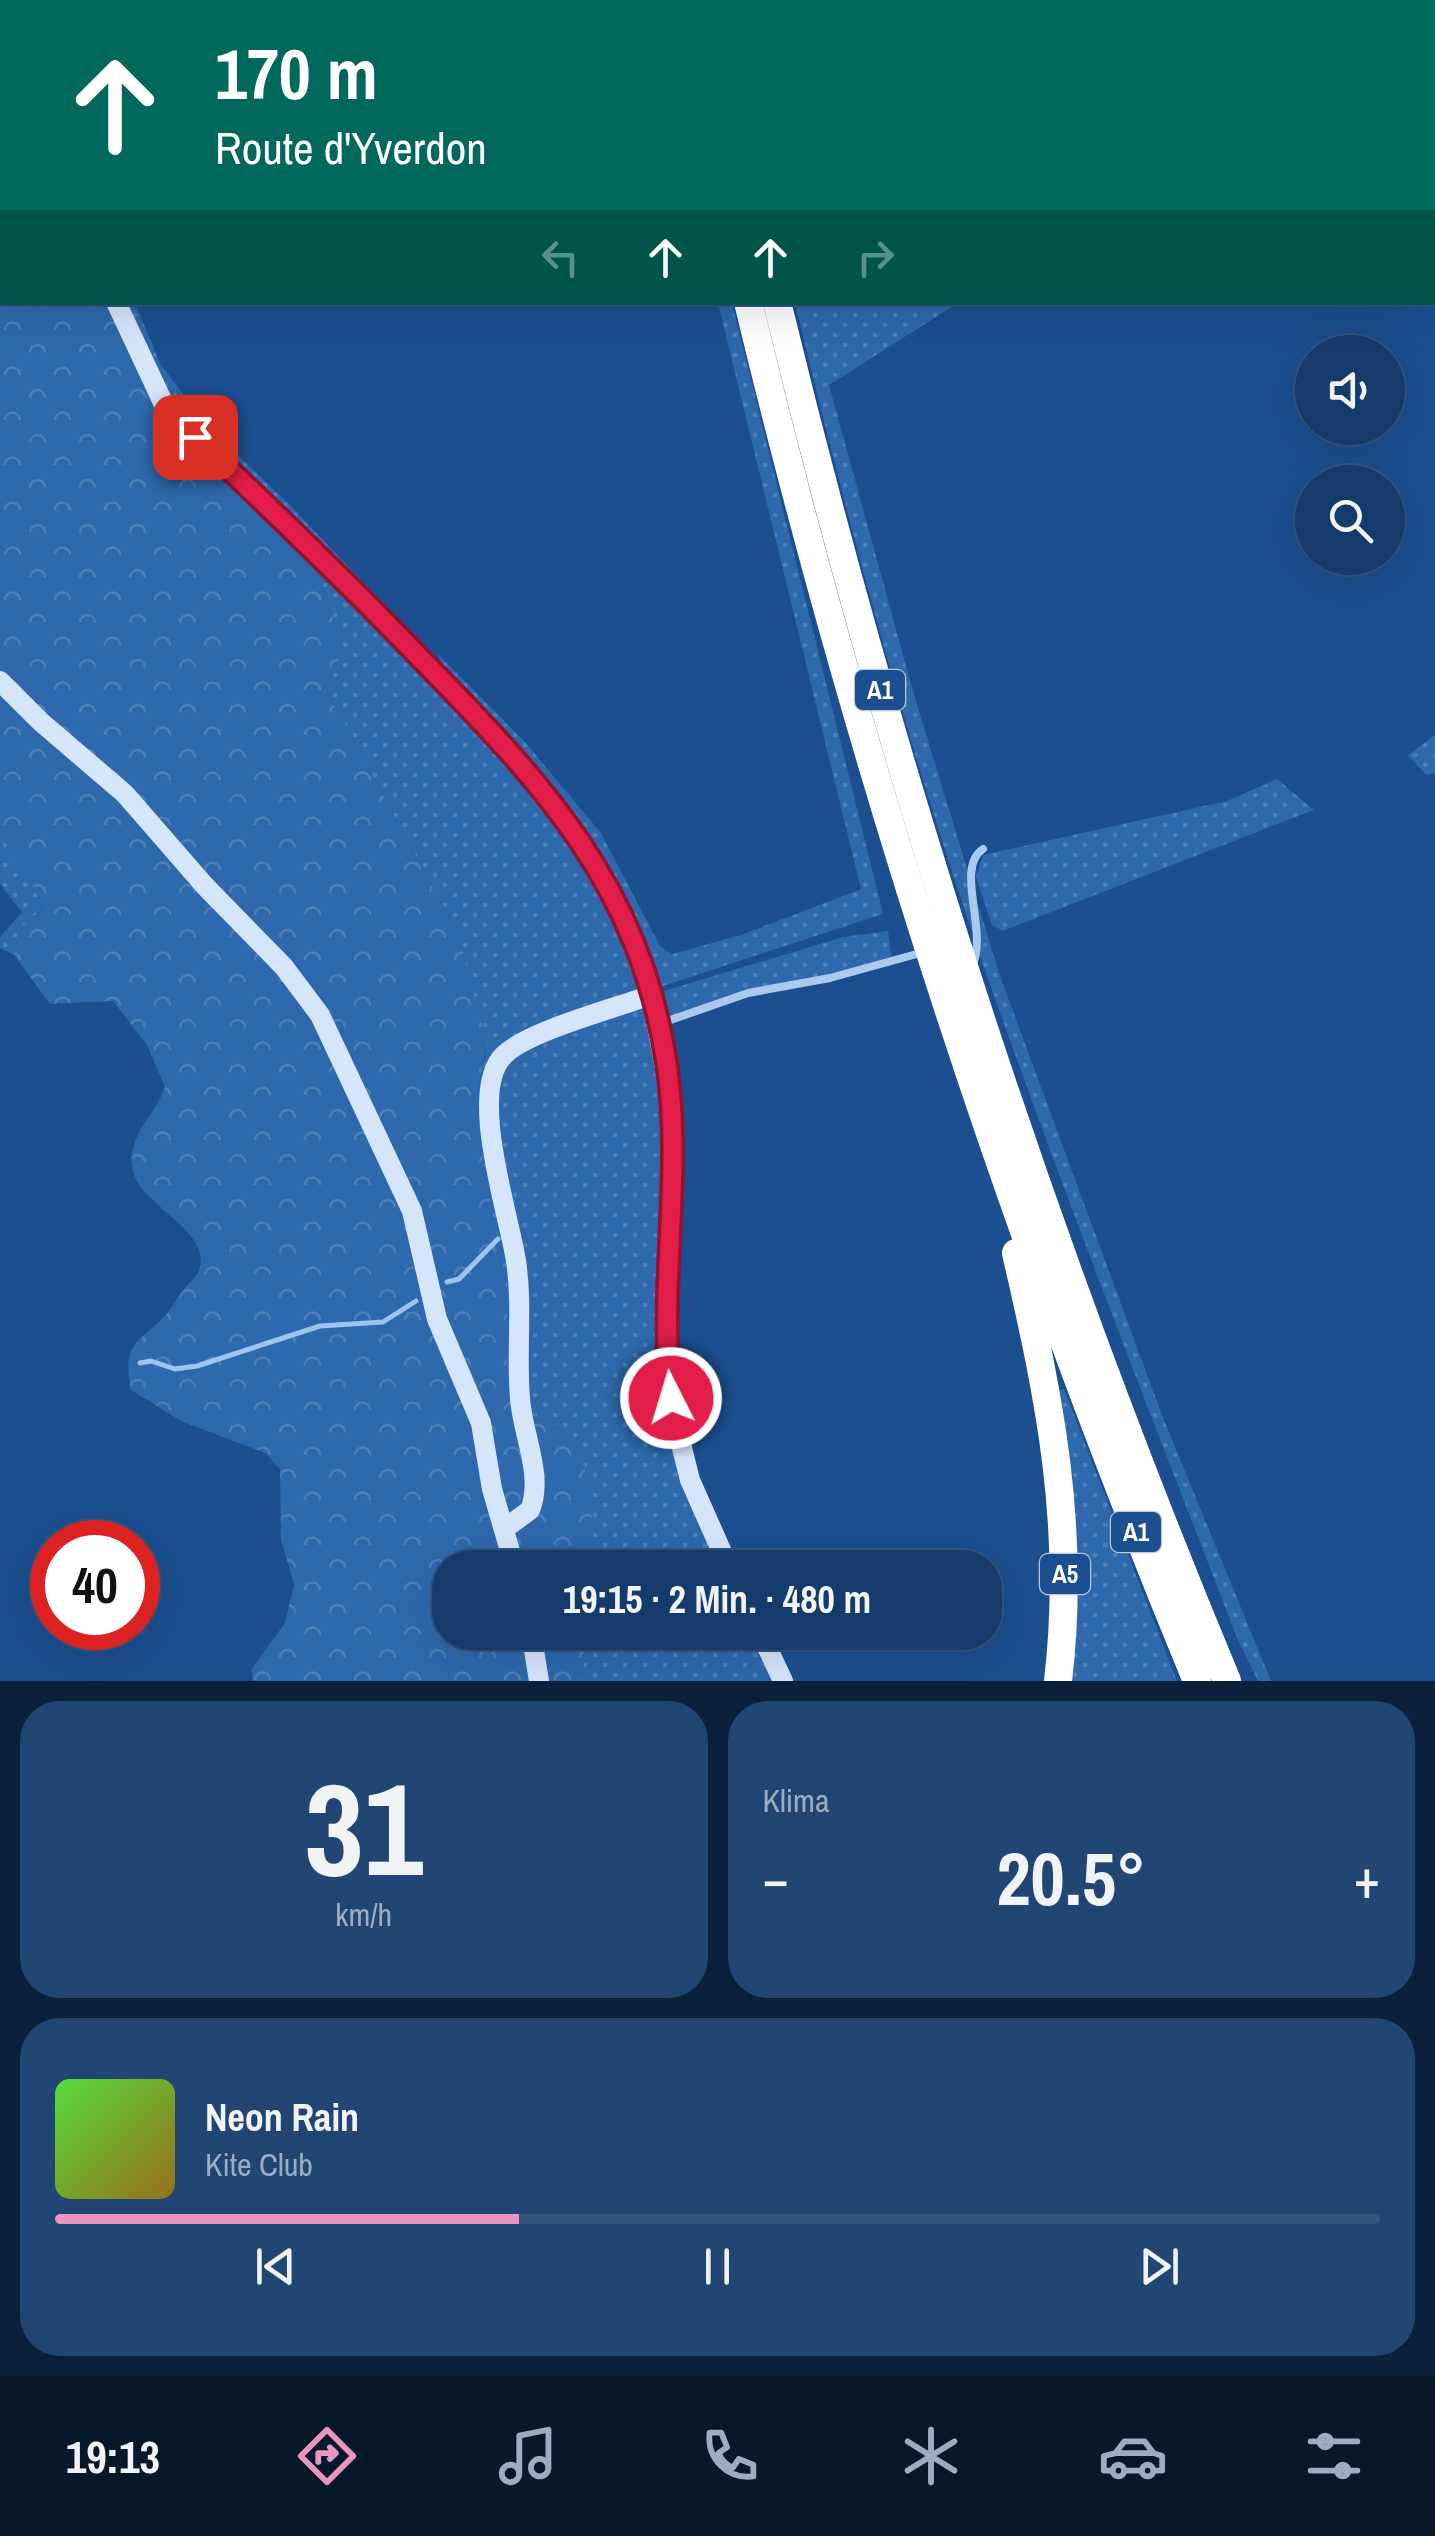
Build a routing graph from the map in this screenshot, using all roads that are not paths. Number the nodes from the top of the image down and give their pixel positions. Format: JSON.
{"nodes":[{"id":1,"x":117,"y":305,"type":"edge"},
{"id":2,"x":749,"y":305,"type":"edge"},
{"id":3,"x":778,"y":305,"type":"edge"},
{"id":4,"x":0,"y":681,"type":"edge"},
{"id":5,"x":982,"y":849,"type":"dead end"},
{"id":6,"x":929,"y":950,"type":"junction"},
{"id":7,"x":967,"y":974,"type":"junction"},
{"id":8,"x":651,"y":995,"type":"junction"},
{"id":9,"x":658,"y":1024,"type":"junction"},
{"id":10,"x":982,"y":1107,"type":"junction"},
{"id":11,"x":504,"y":1528,"type":"junction"},
{"id":12,"x":510,"y":1550,"type":"edge"},
{"id":13,"x":721,"y":1550,"type":"edge"},
{"id":14,"x":533,"y":1650,"type":"edge"},
{"id":15,"x":768,"y":1650,"type":"edge"},
{"id":16,"x":539,"y":1681,"type":"edge"},
{"id":17,"x":783,"y":1681,"type":"edge"},
{"id":18,"x":1058,"y":1681,"type":"edge"},
{"id":19,"x":1196,"y":1681,"type":"edge"},
{"id":20,"x":1227,"y":1681,"type":"edge"}],
"edges":[{"from":1,"to":8,"type":"street"},
{"from":2,"to":6,"type":"highway","number":"A1"},
{"from":3,"to":7,"type":"highway","number":"A1"},
{"from":4,"to":11,"type":"street"},
{"from":5,"to":7,"type":"lane"},
{"from":6,"to":9,"type":"lane"},
{"from":6,"to":10,"type":"highway","number":"A1"},
{"from":7,"to":20,"type":"highway","number":"A1"},
{"from":8,"to":9,"type":"street"},
{"from":8,"to":11,"type":"street"},
{"from":9,"to":13,"type":"street"},
{"from":10,"to":18,"type":"highway","number":"A5"},
{"from":10,"to":19,"type":"highway","number":"A1"},
{"from":11,"to":12,"type":"street"},
{"from":14,"to":16,"type":"street"},
{"from":15,"to":17,"type":"street"}]}
